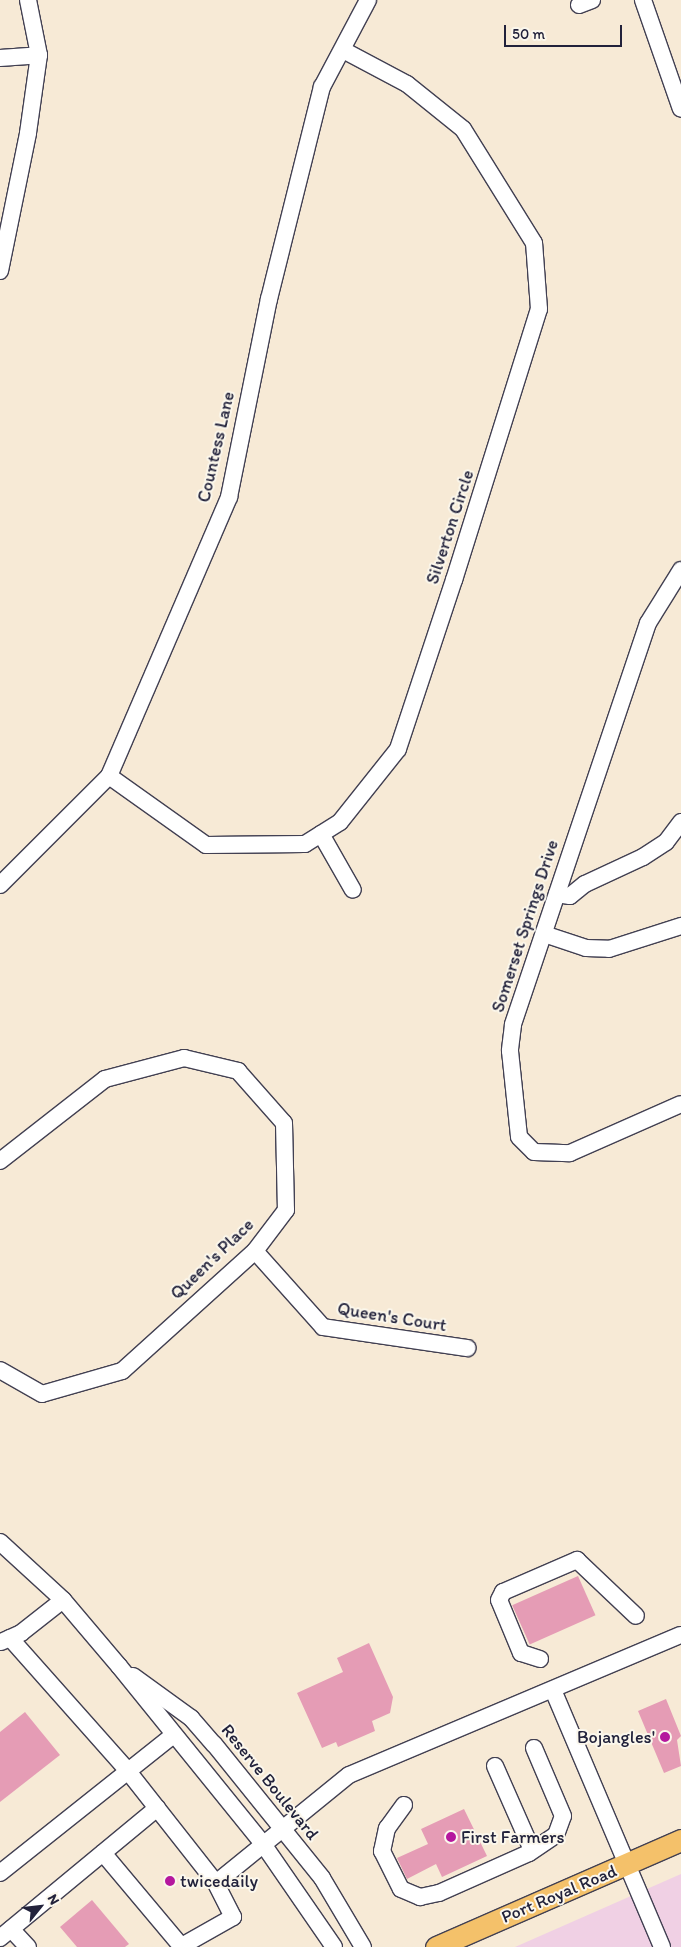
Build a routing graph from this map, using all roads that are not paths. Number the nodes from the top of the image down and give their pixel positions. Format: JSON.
{"nodes":[{"id":1,"x":28,"y":0,"type":"edge"},
{"id":2,"x":368,"y":0,"type":"edge"},
{"id":3,"x":643,"y":0,"type":"edge"},
{"id":4,"x":343,"y":50,"type":"junction"},
{"id":5,"x":39,"y":55,"type":"junction"},
{"id":6,"x":0,"y":58,"type":"edge"},
{"id":7,"x":680,"y":105,"type":"edge"},
{"id":8,"x":0,"y":270,"type":"edge"},
{"id":9,"x":681,"y":570,"type":"edge"},
{"id":10,"x":110,"y":776,"type":"junction"},
{"id":11,"x":681,"y":822,"type":"edge"},
{"id":12,"x":321,"y":834,"type":"junction"},
{"id":13,"x":0,"y":884,"type":"edge"},
{"id":14,"x":353,"y":890,"type":"dead end"},
{"id":15,"x":557,"y":894,"type":"junction"},
{"id":16,"x":681,"y":926,"type":"edge"},
{"id":17,"x":544,"y":934,"type":"junction"},
{"id":18,"x":681,"y":1104,"type":"edge"},
{"id":19,"x":0,"y":1161,"type":"edge"},
{"id":20,"x":255,"y":1250,"type":"junction"},
{"id":21,"x":467,"y":1348,"type":"dead end"},
{"id":22,"x":0,"y":1370,"type":"edge"},
{"id":23,"x":0,"y":1542,"type":"edge"},
{"id":24,"x":63,"y":1600,"type":"junction"},
{"id":25,"x":636,"y":1616,"type":"dead end"},
{"id":26,"x":681,"y":1635,"type":"edge"},
{"id":27,"x":5,"y":1640,"type":"edge"},
{"id":28,"x":540,"y":1659,"type":"dead end"},
{"id":29,"x":118,"y":1666,"type":"junction"},
{"id":30,"x":553,"y":1690,"type":"junction"},
{"id":31,"x":172,"y":1736,"type":"junction"},
{"id":32,"x":534,"y":1748,"type":"dead end"},
{"id":33,"x":495,"y":1766,"type":"dead end"},
{"id":34,"x":127,"y":1770,"type":"junction"},
{"id":35,"x":404,"y":1805,"type":"dead end"},
{"id":36,"x":157,"y":1808,"type":"junction"},
{"id":37,"x":282,"y":1826,"type":"junction"},
{"id":38,"x":681,"y":1840,"type":"edge"},
{"id":39,"x":263,"y":1844,"type":"junction"},
{"id":40,"x":530,"y":1852,"type":"junction"},
{"id":41,"x":103,"y":1853,"type":"junction"},
{"id":42,"x":627,"y":1864,"type":"junction"},
{"id":43,"x":0,"y":1874,"type":"edge"},
{"id":44,"x":216,"y":1883,"type":"junction"},
{"id":45,"x":6,"y":1934,"type":"edge"},
{"id":46,"x":28,"y":1947,"type":"edge"},
{"id":47,"x":180,"y":1947,"type":"edge"},
{"id":48,"x":334,"y":1947,"type":"edge"},
{"id":49,"x":363,"y":1947,"type":"edge"},
{"id":50,"x":436,"y":1947,"type":"edge"},
{"id":51,"x":662,"y":1947,"type":"edge"}],
"edges":[{"from":1,"to":5,"type":"street"},
{"from":2,"to":4,"type":"street","name":"Countess Lane"},
{"from":3,"to":7,"type":"street"},
{"from":4,"to":10,"type":"street","name":"Countess Lane"},
{"from":4,"to":12,"type":"street","name":"Silverton Circle"},
{"from":5,"to":6,"type":"street"},
{"from":5,"to":8,"type":"street"},
{"from":9,"to":15,"type":"street","name":"Somerset Springs Drive"},
{"from":10,"to":12,"type":"street","name":"Silverton Circle"},
{"from":10,"to":13,"type":"street","name":"Countess Lane"},
{"from":11,"to":15,"type":"street"},
{"from":12,"to":14,"type":"street"},
{"from":15,"to":17,"type":"street","name":"Somerset Springs Drive"},
{"from":16,"to":17,"type":"street"},
{"from":17,"to":18,"type":"street","name":"Somerset Springs Drive"},
{"from":19,"to":20,"type":"street","name":"Queen's Place"},
{"from":20,"to":21,"type":"street","name":"Queen's Court"},
{"from":20,"to":22,"type":"street","name":"Queen's Place"},
{"from":23,"to":24,"type":"street","name":"Reserve Boulevard"},
{"from":24,"to":27,"type":"street"},
{"from":24,"to":29,"type":"street","name":"Reserve Boulevard"},
{"from":25,"to":28,"type":"street"},
{"from":26,"to":30,"type":"street"},
{"from":27,"to":34,"type":"street"},
{"from":29,"to":31,"type":"street","name":"Reserve Boulevard"},
{"from":29,"to":37,"type":"street","name":"Reserve Boulevard"},
{"from":30,"to":37,"type":"street"},
{"from":30,"to":42,"type":"street"},
{"from":31,"to":34,"type":"street"},
{"from":31,"to":39,"type":"street","name":"Reserve Boulevard"},
{"from":32,"to":40,"type":"street"},
{"from":33,"to":40,"type":"street"},
{"from":34,"to":36,"type":"street"},
{"from":34,"to":43,"type":"street"},
{"from":35,"to":40,"type":"street"},
{"from":36,"to":41,"type":"street"},
{"from":36,"to":44,"type":"street"},
{"from":37,"to":39,"type":"street"},
{"from":37,"to":49,"type":"street","name":"Reserve Boulevard"},
{"from":38,"to":42,"type":"main road","name":"Port Royal Road"},
{"from":39,"to":44,"type":"street"},
{"from":39,"to":48,"type":"street","name":"Reserve Boulevard"},
{"from":41,"to":45,"type":"street"},
{"from":41,"to":47,"type":"street"},
{"from":42,"to":50,"type":"main road","name":"Port Royal Road"},
{"from":42,"to":51,"type":"street"},
{"from":44,"to":47,"type":"street"},
{"from":45,"to":46,"type":"street"}]}
